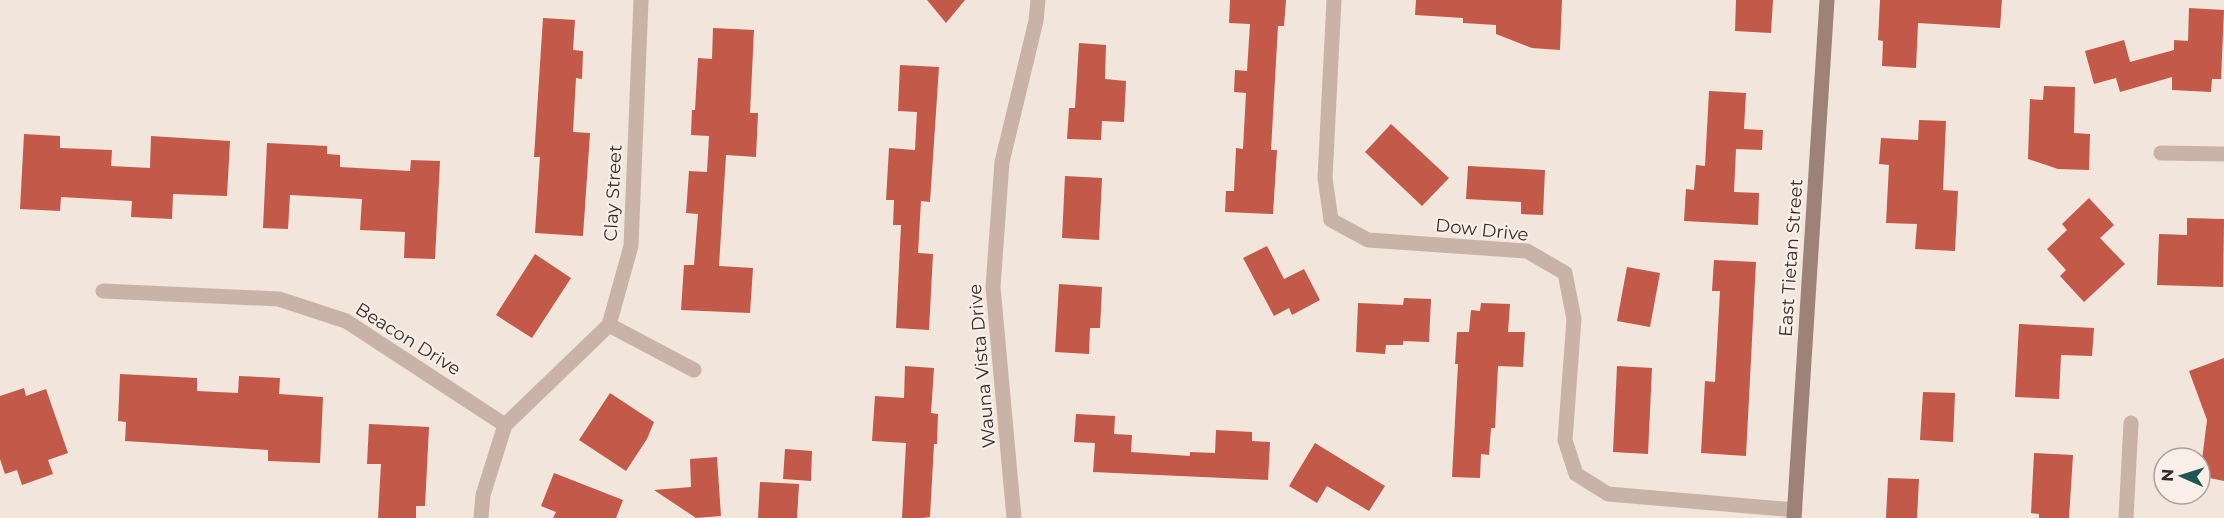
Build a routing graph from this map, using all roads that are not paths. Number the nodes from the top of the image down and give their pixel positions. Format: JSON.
{"nodes":[{"id":1,"x":641,"y":0,"type":"edge"},
{"id":2,"x":1038,"y":0,"type":"edge"},
{"id":3,"x":1334,"y":0,"type":"edge"},
{"id":4,"x":1827,"y":0,"type":"edge"},
{"id":5,"x":2161,"y":153,"type":"dead end"},
{"id":6,"x":2224,"y":154,"type":"edge"},
{"id":7,"x":103,"y":291,"type":"dead end"},
{"id":8,"x":609,"y":325,"type":"junction"},
{"id":9,"x":694,"y":370,"type":"dead end"},
{"id":10,"x":2131,"y":423,"type":"dead end"},
{"id":11,"x":505,"y":425,"type":"junction"},
{"id":12,"x":1794,"y":514,"type":"edge"},
{"id":13,"x":481,"y":518,"type":"edge"},
{"id":14,"x":1014,"y":518,"type":"edge"},
{"id":15,"x":2126,"y":518,"type":"edge"}],
"edges":[{"from":1,"to":8,"type":"street","name":"Clay Street"},
{"from":2,"to":14,"type":"street","name":"Wauna Vista Drive"},
{"from":3,"to":12,"type":"street","name":"Dow Drive"},
{"from":4,"to":12,"type":"main road","name":"East Tietan Street"},
{"from":5,"to":6,"type":"street"},
{"from":7,"to":11,"type":"street","name":"Beacon Drive"},
{"from":8,"to":9,"type":"street"},
{"from":8,"to":11,"type":"street"},
{"from":10,"to":15,"type":"street"},
{"from":11,"to":13,"type":"street"}]}
